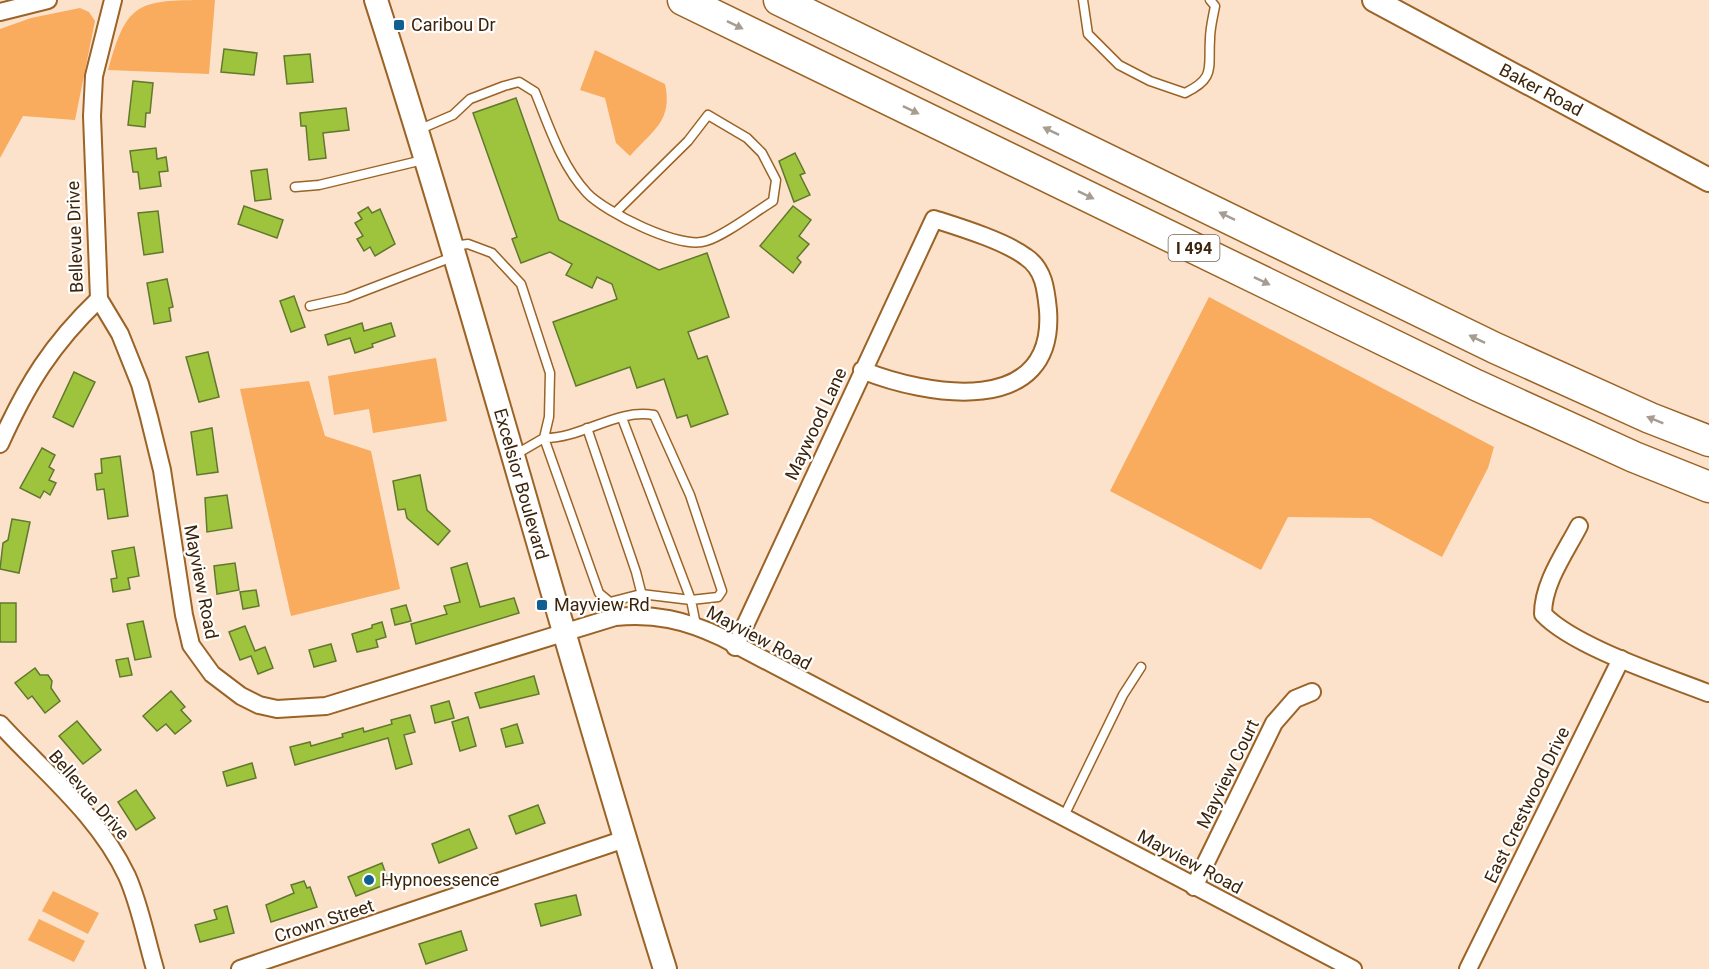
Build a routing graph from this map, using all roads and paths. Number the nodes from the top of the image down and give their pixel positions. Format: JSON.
{"nodes":[{"id":1,"x":48,"y":0,"type":"edge"},
{"id":2,"x":113,"y":0,"type":"edge"},
{"id":3,"x":376,"y":0,"type":"edge"},
{"id":4,"x":682,"y":0,"type":"edge"},
{"id":5,"x":778,"y":0,"type":"edge"},
{"id":6,"x":1083,"y":0,"type":"edge"},
{"id":7,"x":1210,"y":0,"type":"edge"},
{"id":8,"x":1374,"y":0,"type":"edge"},
{"id":9,"x":0,"y":12,"type":"edge"},
{"id":10,"x":417,"y":130,"type":"junction"},
{"id":11,"x":426,"y":159,"type":"junction"},
{"id":12,"x":1709,"y":180,"type":"edge"},
{"id":13,"x":295,"y":187,"type":"dead end"},
{"id":14,"x":616,"y":212,"type":"junction"},
{"id":15,"x":454,"y":251,"type":"junction"},
{"id":16,"x":99,"y":299,"type":"junction"},
{"id":17,"x":310,"y":306,"type":"dead end"},
{"id":18,"x":862,"y":370,"type":"junction"},
{"id":19,"x":622,"y":418,"type":"junction"},
{"id":20,"x":587,"y":428,"type":"junction"},
{"id":21,"x":544,"y":438,"type":"junction"},
{"id":22,"x":1709,"y":441,"type":"edge"},
{"id":23,"x":0,"y":444,"type":"edge"},
{"id":24,"x":513,"y":456,"type":"junction"},
{"id":25,"x":1709,"y":487,"type":"edge"},
{"id":26,"x":1579,"y":526,"type":"dead end"},
{"id":27,"x":641,"y":594,"type":"junction"},
{"id":28,"x":691,"y":600,"type":"junction"},
{"id":29,"x":647,"y":615,"type":"junction"},
{"id":30,"x":696,"y":625,"type":"junction"},
{"id":31,"x":565,"y":633,"type":"junction"},
{"id":32,"x":735,"y":646,"type":"junction"},
{"id":33,"x":1621,"y":659,"type":"junction"},
{"id":34,"x":1141,"y":667,"type":"dead end"},
{"id":35,"x":1312,"y":692,"type":"dead end"},
{"id":36,"x":1708,"y":693,"type":"edge"},
{"id":37,"x":0,"y":724,"type":"edge"},
{"id":38,"x":1063,"y":818,"type":"junction"},
{"id":39,"x":625,"y":839,"type":"junction"},
{"id":40,"x":1194,"y":887,"type":"junction"},
{"id":41,"x":155,"y":969,"type":"edge"},
{"id":42,"x":240,"y":969,"type":"edge"},
{"id":43,"x":665,"y":969,"type":"edge"},
{"id":44,"x":1353,"y":969,"type":"edge"},
{"id":45,"x":1468,"y":969,"type":"edge"}],
"edges":[{"from":1,"to":9,"type":"street"},
{"from":2,"to":16,"type":"street","name":"Bellevue Drive"},
{"from":3,"to":10,"type":"main road","name":"Excelsior Boulevard"},
{"from":4,"to":25,"type":"highway","number":"I 494","one_way":true},
{"from":22,"to":5,"type":"highway","number":"I 494","one_way":true},
{"from":6,"to":7,"type":"lane"},
{"from":8,"to":12,"type":"main road","name":"Baker Road"},
{"from":10,"to":11,"type":"main road","name":"Excelsior Boulevard"},
{"from":10,"to":14,"type":"lane"},
{"from":11,"to":13,"type":"lane"},
{"from":11,"to":15,"type":"main road","name":"Excelsior Boulevard"},
{"from":14,"to":14,"type":"lane"},
{"from":15,"to":17,"type":"lane"},
{"from":15,"to":21,"type":"lane"},
{"from":15,"to":24,"type":"main road","name":"Excelsior Boulevard"},
{"from":16,"to":23,"type":"street","name":"Bellevue Drive"},
{"from":16,"to":31,"type":"street","name":"Mayview Road"},
{"from":18,"to":18,"type":"street","name":"Maywood Lane"},
{"from":18,"to":32,"type":"street","name":"Maywood Lane"},
{"from":19,"to":20,"type":"lane"},
{"from":19,"to":28,"type":"lane"},
{"from":19,"to":28,"type":"lane"},
{"from":20,"to":21,"type":"lane"},
{"from":20,"to":27,"type":"lane"},
{"from":21,"to":24,"type":"lane"},
{"from":21,"to":27,"type":"lane"},
{"from":24,"to":31,"type":"main road","name":"Excelsior Boulevard"},
{"from":26,"to":33,"type":"street"},
{"from":27,"to":28,"type":"lane"},
{"from":27,"to":29,"type":"lane"},
{"from":28,"to":30,"type":"lane"},
{"from":29,"to":30,"type":"street","name":"Mayview Road"},
{"from":29,"to":31,"type":"street","name":"Mayview Road"},
{"from":30,"to":32,"type":"street","name":"Mayview Road"},
{"from":31,"to":39,"type":"main road","name":"Excelsior Boulevard"},
{"from":32,"to":38,"type":"street","name":"Mayview Road"},
{"from":33,"to":36,"type":"street"},
{"from":33,"to":45,"type":"street","name":"East Crestwood Drive"},
{"from":34,"to":38,"type":"lane"},
{"from":35,"to":40,"type":"street","name":"Mayview Court"},
{"from":37,"to":41,"type":"street","name":"Bellevue Drive"},
{"from":38,"to":40,"type":"street","name":"Mayview Road"},
{"from":39,"to":42,"type":"street","name":"Crown Street"},
{"from":39,"to":43,"type":"main road","name":"Excelsior Boulevard"},
{"from":40,"to":44,"type":"street","name":"Mayview Road"}]}
